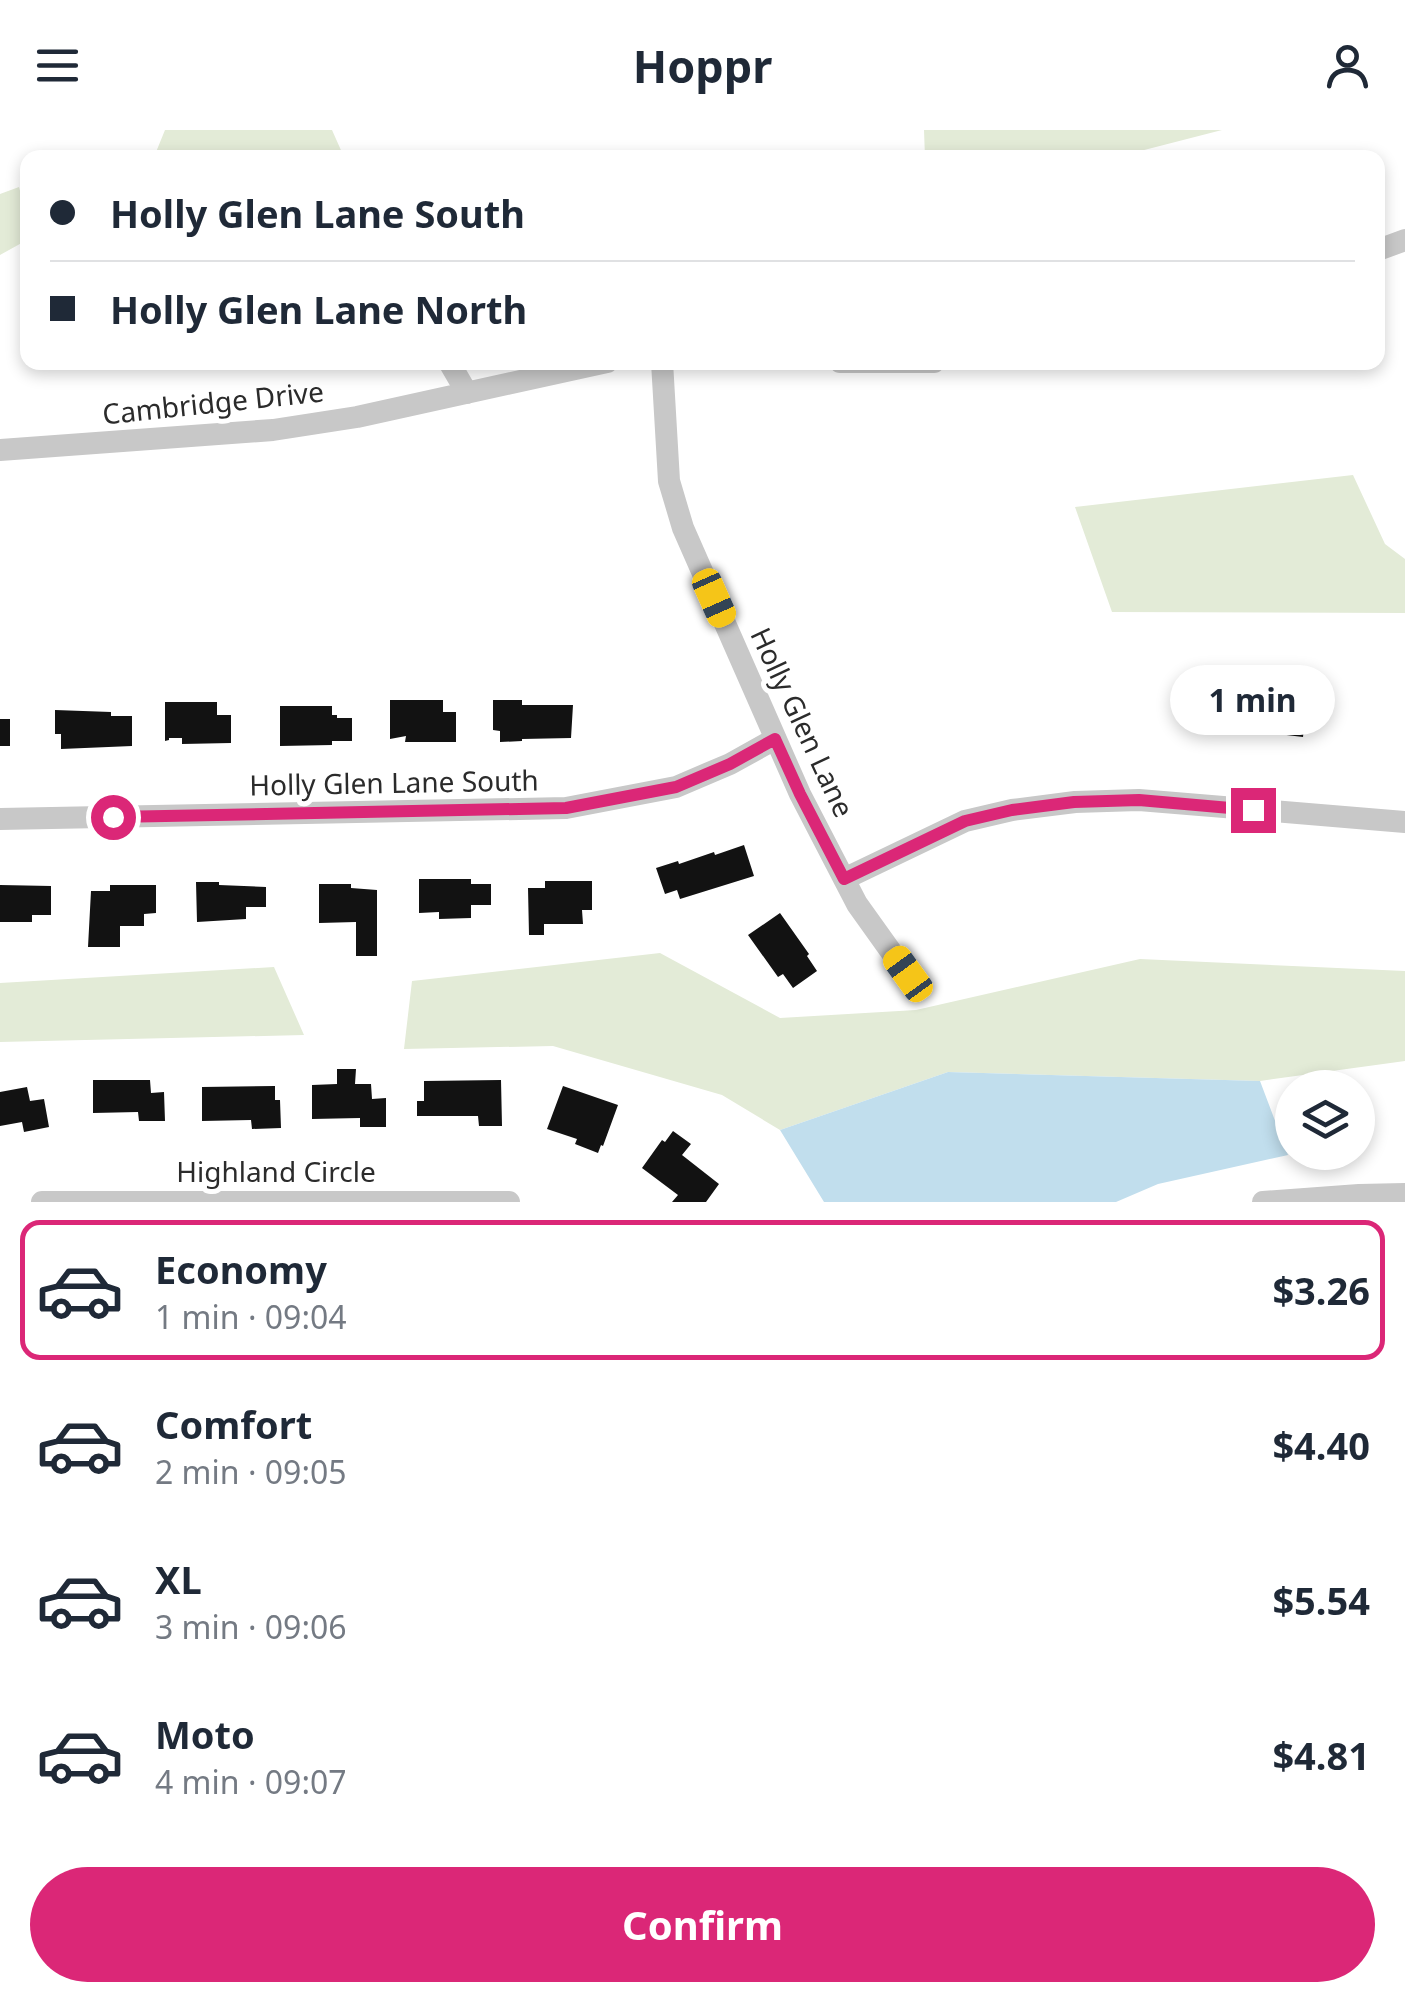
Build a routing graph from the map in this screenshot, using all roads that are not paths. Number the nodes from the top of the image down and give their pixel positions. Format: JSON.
{"nodes":[{"id":1,"x":453,"y":370,"type":"edge"},
{"id":2,"x":571,"y":370,"type":"edge"},
{"id":3,"x":663,"y":370,"type":"edge"},
{"id":4,"x":467,"y":393,"type":"junction"},
{"id":5,"x":0,"y":450,"type":"edge"},
{"id":6,"x":775,"y":739,"type":"junction"},
{"id":7,"x":0,"y":819,"type":"edge"},
{"id":8,"x":1405,"y":822,"type":"edge"},
{"id":9,"x":844,"y":879,"type":"junction"},
{"id":10,"x":908,"y":974,"type":"dead end"},
{"id":11,"x":1405,"y":1194,"type":"edge"},
{"id":12,"x":42,"y":1202,"type":"edge"},
{"id":13,"x":509,"y":1202,"type":"edge"},
{"id":14,"x":1262,"y":1202,"type":"edge"}],
"edges":[{"from":1,"to":4,"type":"street"},
{"from":2,"to":4,"type":"street","name":"Cambridge Drive"},
{"from":3,"to":6,"type":"street","name":"Holly Glen Lane"},
{"from":4,"to":5,"type":"street","name":"Cambridge Drive"},
{"from":6,"to":7,"type":"street","name":"Holly Glen Lane South"},
{"from":6,"to":9,"type":"street","name":"Holly Glen Lane"},
{"from":8,"to":9,"type":"street"},
{"from":9,"to":10,"type":"street","name":"Holly Glen Lane"},
{"from":11,"to":14,"type":"street"},
{"from":12,"to":13,"type":"street","name":"Highland Circle"}]}
